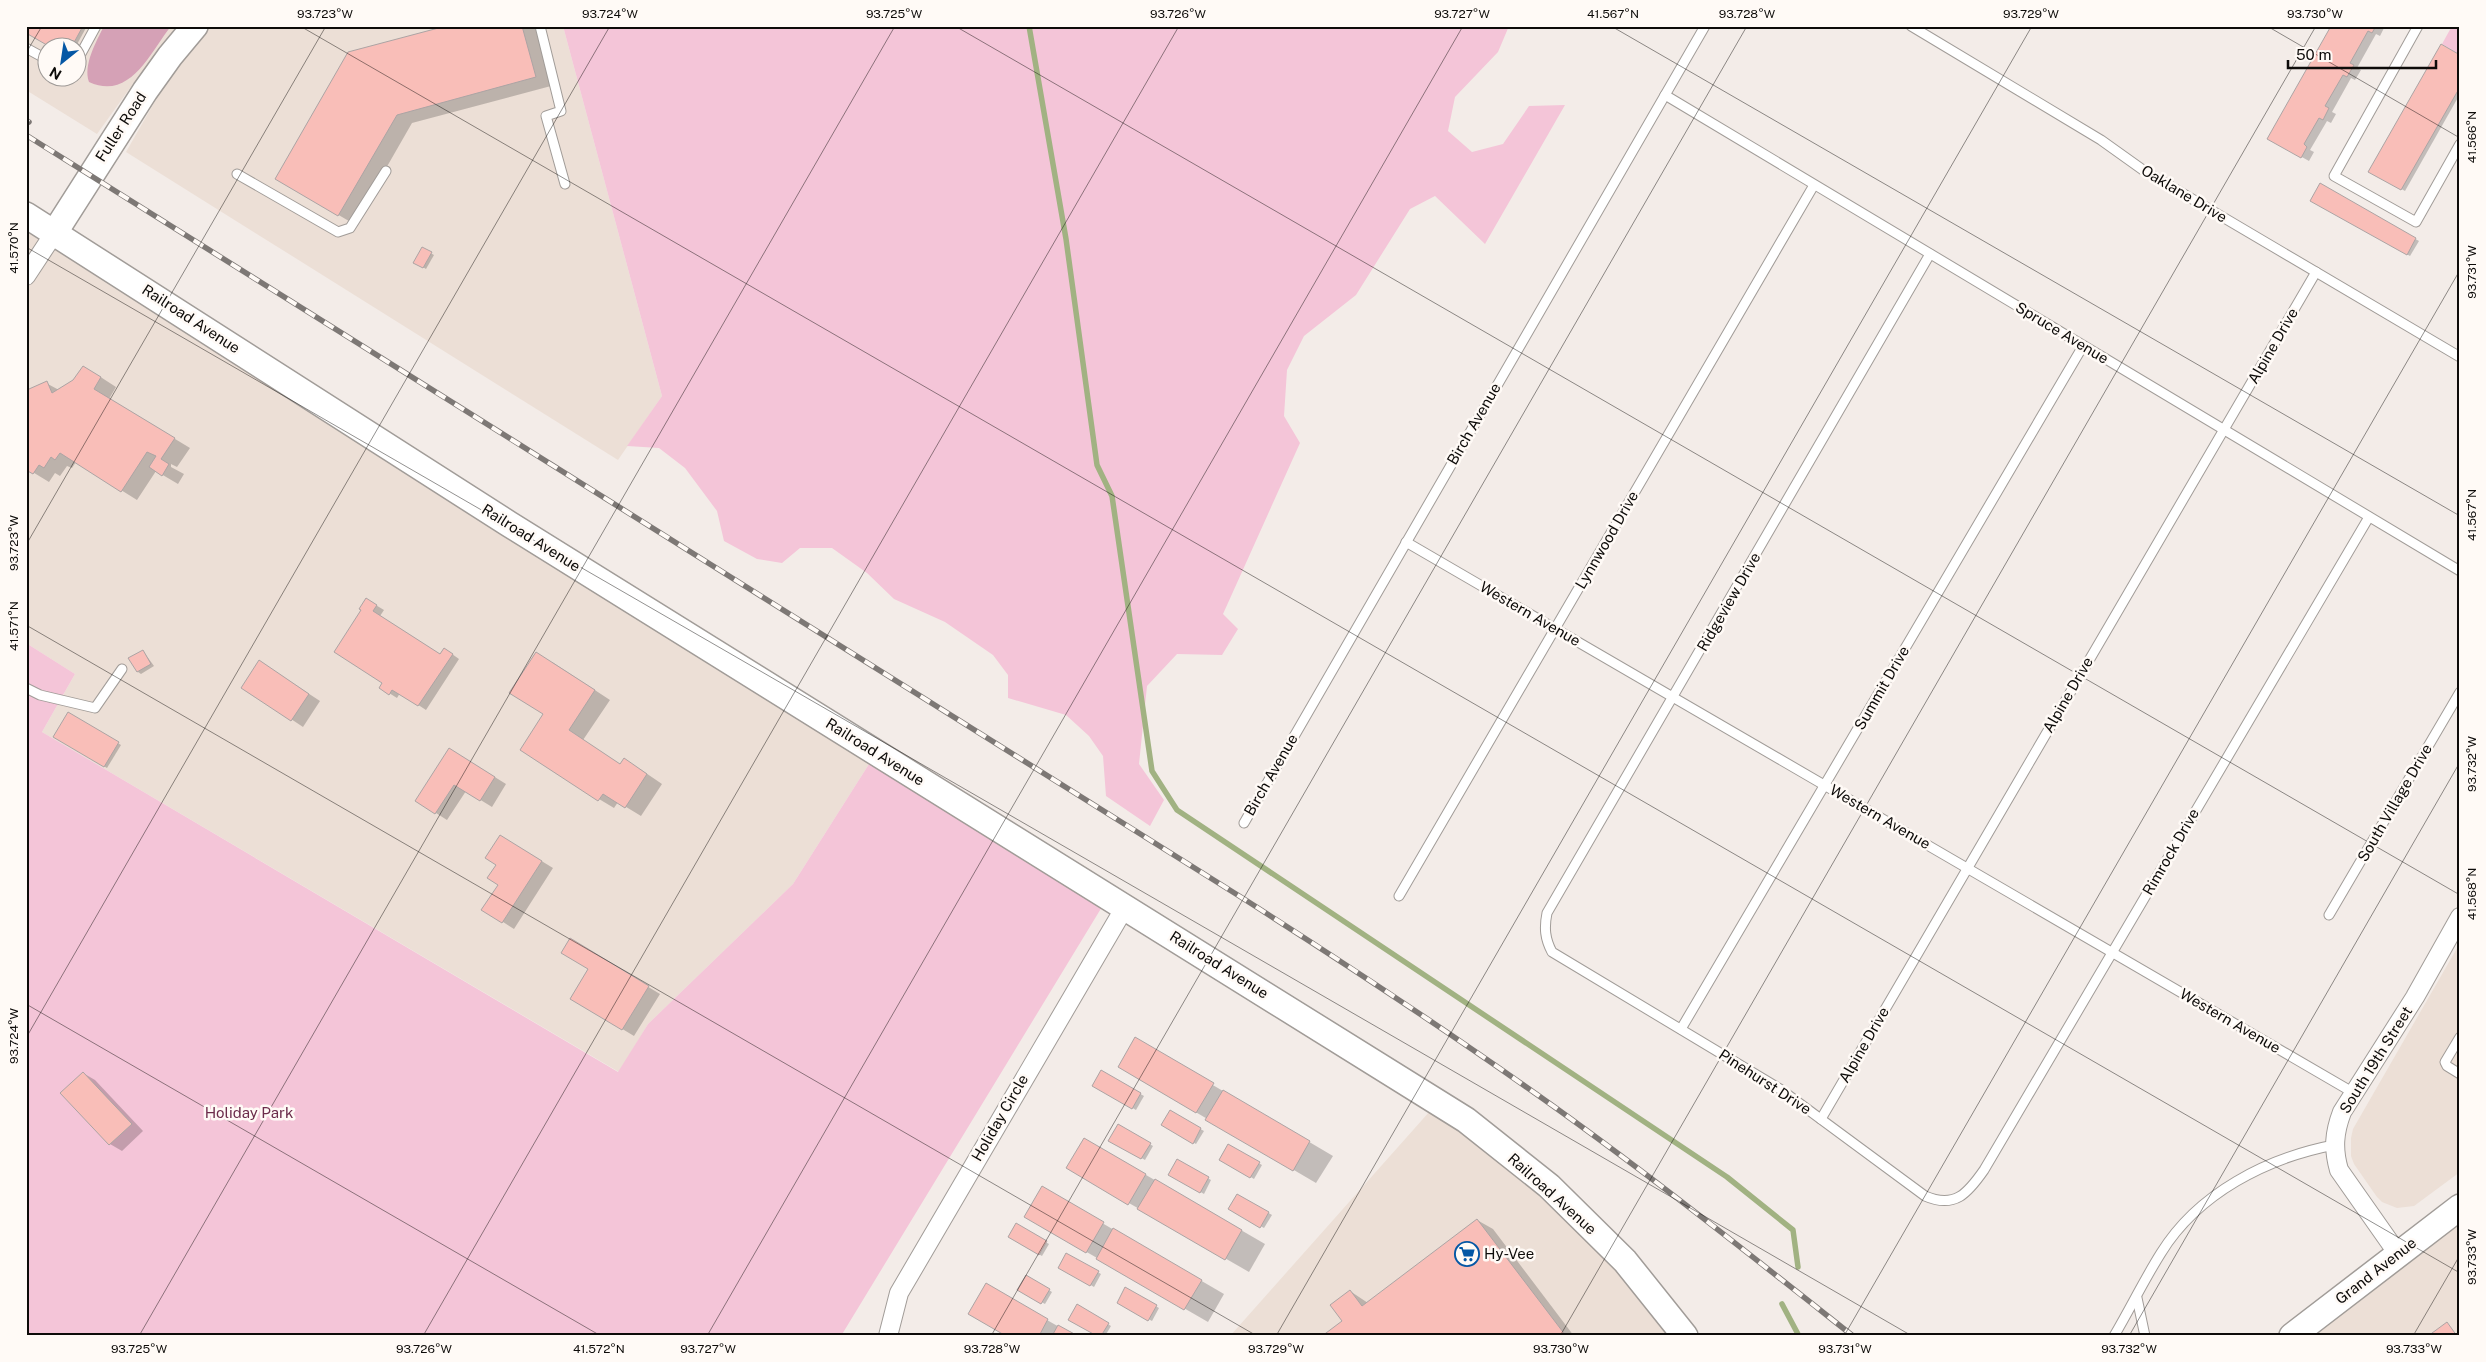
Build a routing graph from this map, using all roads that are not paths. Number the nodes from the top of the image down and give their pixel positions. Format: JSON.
{"nodes":[{"id":1,"x":96,"y":26,"type":"edge"},
{"id":2,"x":195,"y":26,"type":"edge"},
{"id":3,"x":540,"y":26,"type":"edge"},
{"id":4,"x":1704,"y":26,"type":"edge"},
{"id":5,"x":1911,"y":26,"type":"edge"},
{"id":6,"x":2418,"y":26,"type":"edge"},
{"id":7,"x":88,"y":41,"type":"edge"},
{"id":8,"x":26,"y":48,"type":"edge"},
{"id":9,"x":38,"y":55,"type":"edge"},
{"id":10,"x":1665,"y":95,"type":"junction"},
{"id":11,"x":2460,"y":144,"type":"edge"},
{"id":12,"x":386,"y":170,"type":"dead end"},
{"id":13,"x":237,"y":174,"type":"dead end"},
{"id":14,"x":565,"y":184,"type":"dead end"},
{"id":15,"x":1814,"y":185,"type":"junction"},
{"id":16,"x":26,"y":215,"type":"edge"},
{"id":17,"x":55,"y":232,"type":"junction"},
{"id":18,"x":1930,"y":254,"type":"junction"},
{"id":19,"x":2316,"y":272,"type":"junction"},
{"id":20,"x":26,"y":276,"type":"edge"},
{"id":21,"x":2083,"y":346,"type":"junction"},
{"id":22,"x":2460,"y":357,"type":"edge"},
{"id":23,"x":2224,"y":430,"type":"junction"},
{"id":24,"x":2369,"y":517,"type":"junction"},
{"id":25,"x":1406,"y":542,"type":"junction"},
{"id":26,"x":2460,"y":571,"type":"edge"},
{"id":27,"x":1555,"y":628,"type":"junction"},
{"id":28,"x":122,"y":669,"type":"dead end"},
{"id":29,"x":26,"y":688,"type":"edge"},
{"id":30,"x":2460,"y":692,"type":"edge"},
{"id":31,"x":1674,"y":697,"type":"junction"},
{"id":32,"x":1825,"y":785,"type":"junction"},
{"id":33,"x":1244,"y":823,"type":"dead end"},
{"id":34,"x":1968,"y":868,"type":"junction"},
{"id":35,"x":1399,"y":896,"type":"dead end"},
{"id":36,"x":1124,"y":907,"type":"junction"},
{"id":37,"x":2329,"y":914,"type":"dead end"},
{"id":38,"x":2460,"y":918,"type":"edge"},
{"id":39,"x":1552,"y":952,"type":"joint"},
{"id":40,"x":2112,"y":952,"type":"junction"},
{"id":41,"x":1681,"y":1030,"type":"junction"},
{"id":42,"x":2460,"y":1037,"type":"edge"},
{"id":43,"x":2460,"y":1074,"type":"edge"},
{"id":44,"x":2354,"y":1093,"type":"junction"},
{"id":45,"x":1821,"y":1119,"type":"junction"},
{"id":46,"x":2334,"y":1145,"type":"junction"},
{"id":47,"x":1972,"y":1187,"type":"joint"},
{"id":48,"x":2460,"y":1207,"type":"edge"},
{"id":49,"x":2398,"y":1254,"type":"junction"},
{"id":50,"x":2137,"y":1298,"type":"junction"},
{"id":51,"x":888,"y":1336,"type":"edge"},
{"id":52,"x":1685,"y":1336,"type":"edge"},
{"id":53,"x":2114,"y":1336,"type":"edge"},
{"id":54,"x":2145,"y":1336,"type":"edge"},
{"id":55,"x":2292,"y":1336,"type":"edge"}],
"edges":[{"from":1,"to":7,"type":"lane"},
{"from":2,"to":17,"type":"main road","name":"Fuller Road"},
{"from":3,"to":14,"type":"lane"},
{"from":4,"to":10,"type":"lane","name":"Birch Avenue"},
{"from":5,"to":19,"type":"lane","name":"Oaklane Drive"},
{"from":6,"to":11,"type":"lane"},
{"from":8,"to":9,"type":"lane"},
{"from":10,"to":15,"type":"lane","name":"Spruce Avenue"},
{"from":10,"to":25,"type":"lane","name":"Birch Avenue"},
{"from":12,"to":13,"type":"lane"},
{"from":15,"to":18,"type":"lane","name":"Spruce Avenue"},
{"from":15,"to":27,"type":"lane","name":"Lynnwood Drive"},
{"from":16,"to":17,"type":"main road","name":"Railroad Avenue"},
{"from":17,"to":20,"type":"street"},
{"from":17,"to":36,"type":"main road","name":"Railroad Avenue"},
{"from":18,"to":21,"type":"lane","name":"Spruce Avenue"},
{"from":18,"to":31,"type":"lane","name":"Ridgeview Drive"},
{"from":19,"to":22,"type":"lane","name":"Oaklane Drive"},
{"from":19,"to":23,"type":"lane","name":"Alpine Drive"},
{"from":21,"to":23,"type":"lane","name":"Spruce Avenue"},
{"from":21,"to":32,"type":"lane","name":"Summit Drive"},
{"from":23,"to":24,"type":"lane","name":"Spruce Avenue"},
{"from":23,"to":34,"type":"lane","name":"Alpine Drive"},
{"from":24,"to":26,"type":"lane","name":"Spruce Avenue"},
{"from":24,"to":40,"type":"lane","name":"Rimrock Drive"},
{"from":25,"to":27,"type":"lane","name":"Western Avenue"},
{"from":25,"to":33,"type":"lane","name":"Birch Avenue"},
{"from":27,"to":31,"type":"lane","name":"Western Avenue"},
{"from":27,"to":35,"type":"lane","name":"Lynnwood Drive"},
{"from":28,"to":29,"type":"lane"},
{"from":30,"to":37,"type":"lane","name":"South Village Drive"},
{"from":31,"to":32,"type":"lane","name":"Western Avenue"},
{"from":31,"to":39,"type":"lane","name":"Ridgeview Drive"},
{"from":32,"to":34,"type":"lane","name":"Western Avenue"},
{"from":32,"to":41,"type":"lane","name":"Summit Drive"},
{"from":34,"to":40,"type":"lane","name":"Western Avenue"},
{"from":34,"to":45,"type":"lane","name":"Alpine Drive"},
{"from":36,"to":51,"type":"street","name":"Holiday Circle"},
{"from":36,"to":52,"type":"main road","name":"Railroad Avenue"},
{"from":38,"to":44,"type":"street","name":"South 19th Street"},
{"from":39,"to":41,"type":"lane","name":"Pinehurst Drive"},
{"from":40,"to":44,"type":"lane","name":"Western Avenue"},
{"from":40,"to":47,"type":"lane","name":"Rimrock Drive"},
{"from":41,"to":45,"type":"lane","name":"Pinehurst Drive"},
{"from":42,"to":43,"type":"lane"},
{"from":44,"to":46,"type":"street","name":"South 19th Street"},
{"from":45,"to":47,"type":"lane","name":"Pinehurst Drive"},
{"from":46,"to":49,"type":"street","name":"South 19th Street"},
{"from":46,"to":50,"type":"lane"},
{"from":48,"to":49,"type":"main road","name":"Grand Avenue"},
{"from":49,"to":55,"type":"main road","name":"Grand Avenue"},
{"from":50,"to":53,"type":"lane"},
{"from":50,"to":54,"type":"lane"}]}
